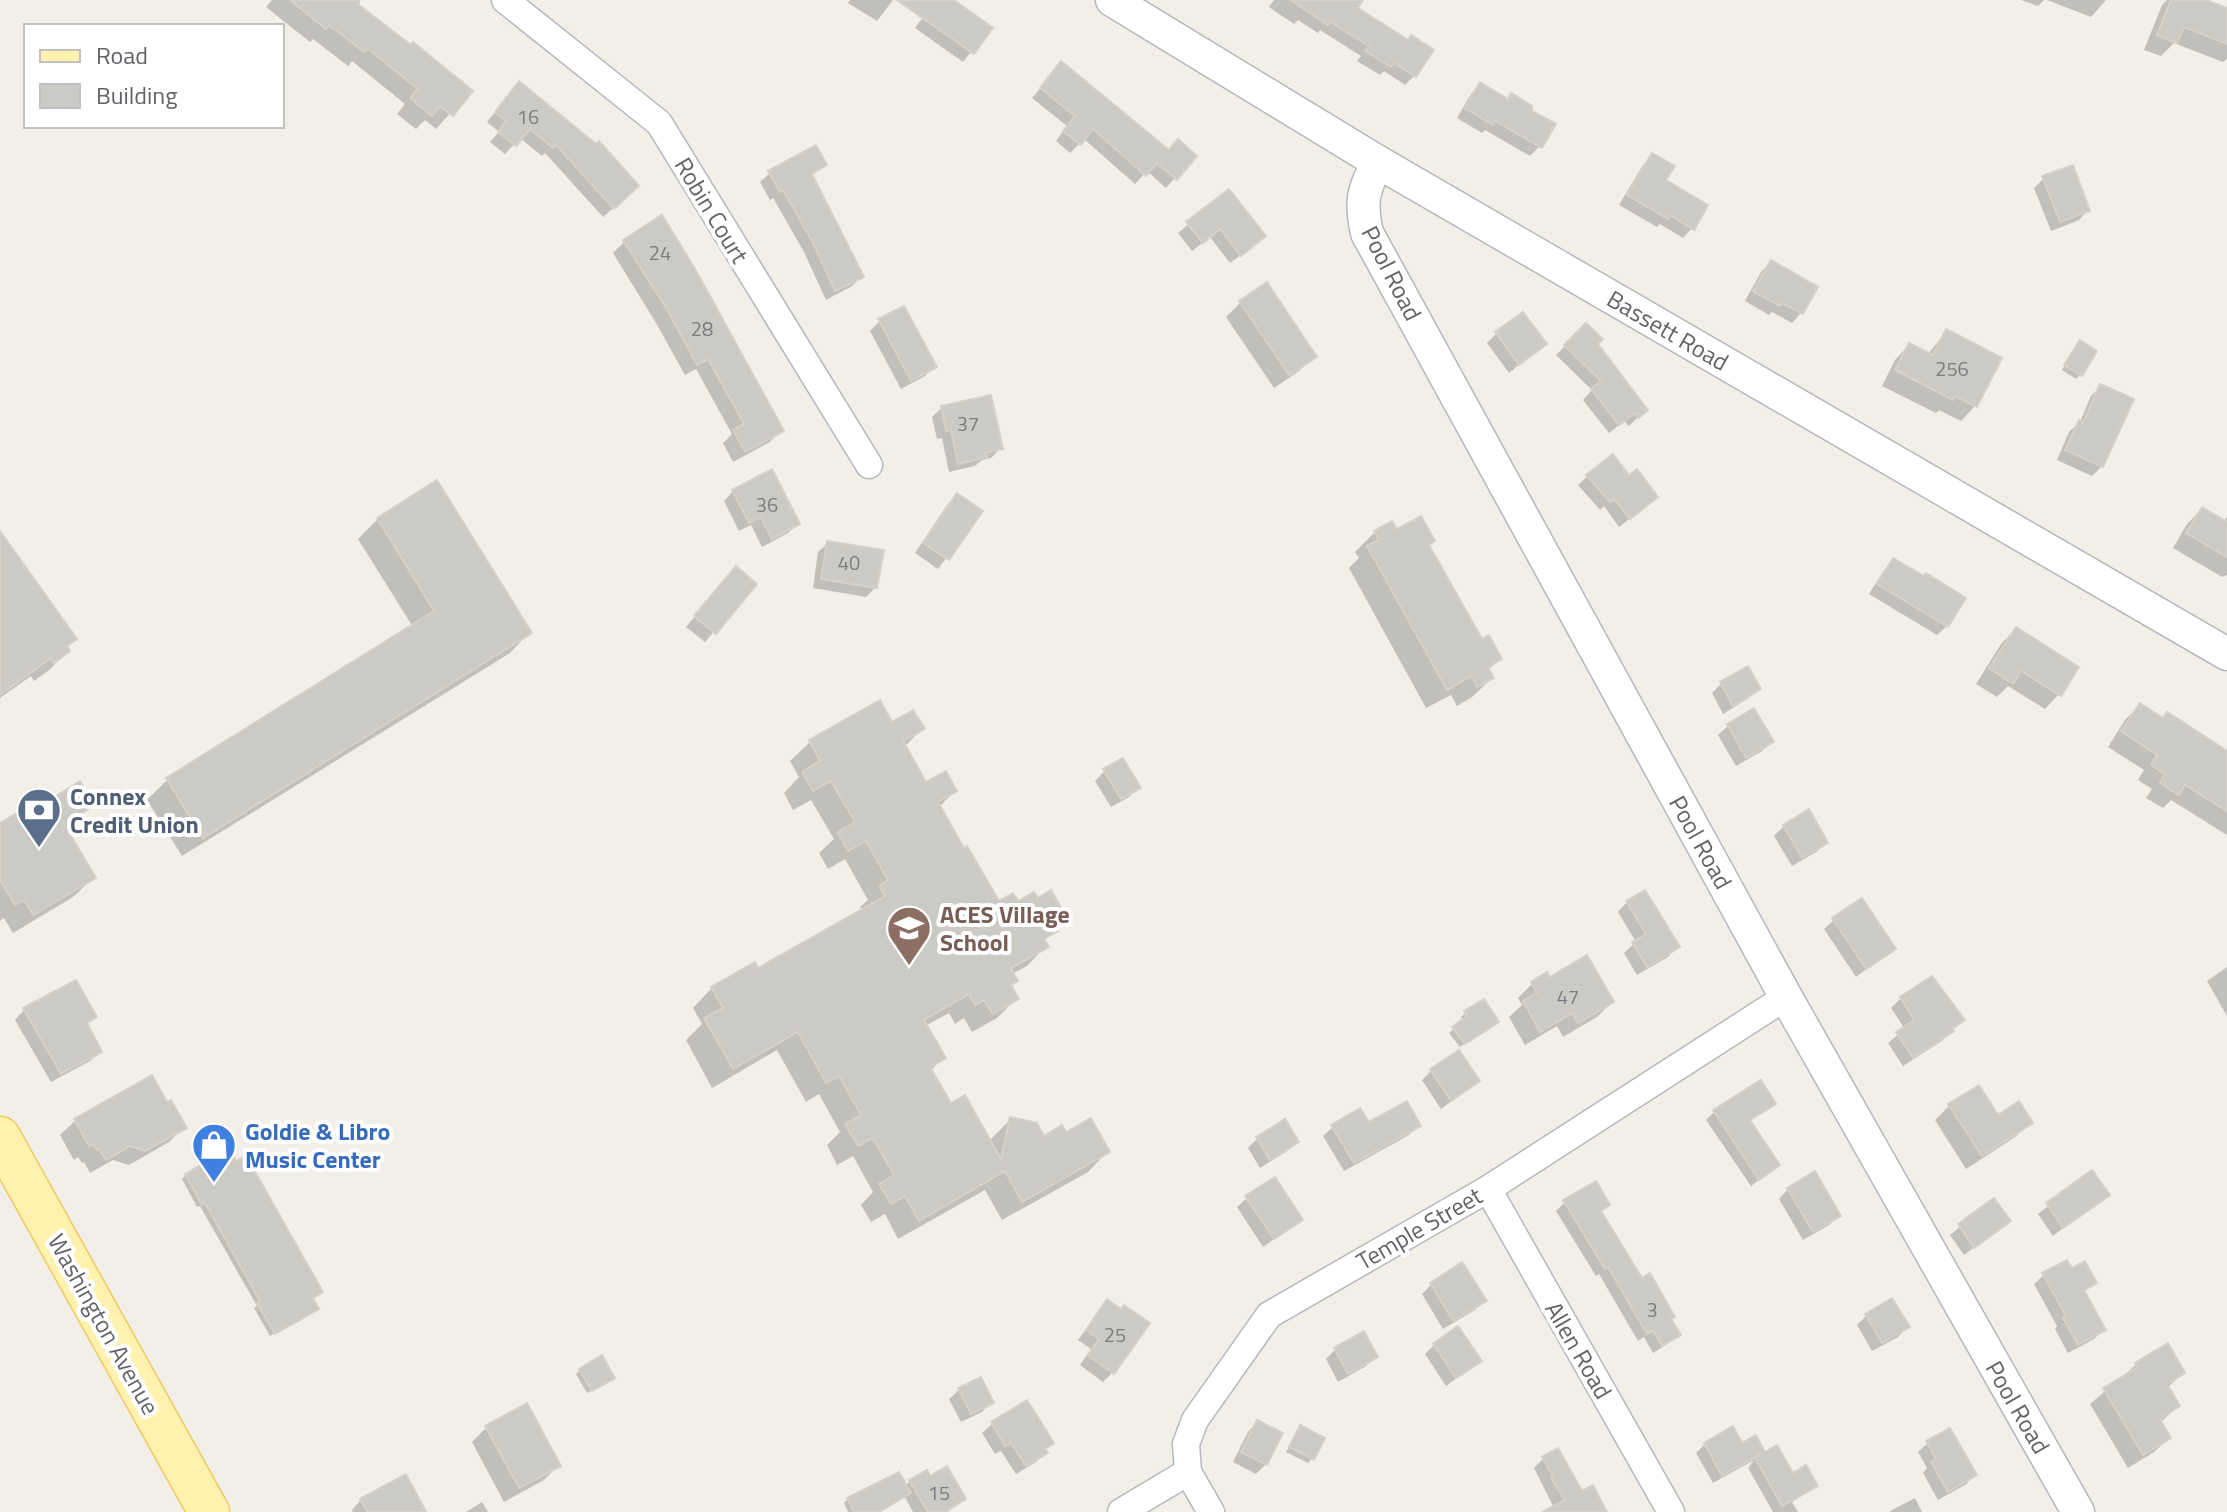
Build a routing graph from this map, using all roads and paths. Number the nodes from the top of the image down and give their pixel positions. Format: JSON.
{"nodes":[{"id":1,"x":505,"y":0,"type":"edge"},
{"id":2,"x":1112,"y":0,"type":"edge"},
{"id":3,"x":1378,"y":162,"type":"junction"},
{"id":4,"x":869,"y":465,"type":"dead end"},
{"id":5,"x":2227,"y":654,"type":"edge"},
{"id":6,"x":1786,"y":997,"type":"junction"},
{"id":7,"x":0,"y":1137,"type":"edge"},
{"id":8,"x":1488,"y":1189,"type":"junction"},
{"id":9,"x":1188,"y":1472,"type":"junction"},
{"id":10,"x":209,"y":1512,"type":"edge"},
{"id":11,"x":1121,"y":1512,"type":"edge"},
{"id":12,"x":1211,"y":1512,"type":"edge"},
{"id":13,"x":1671,"y":1512,"type":"edge"},
{"id":14,"x":2078,"y":1512,"type":"edge"}],
"edges":[{"from":1,"to":4,"type":"street","name":"Robin Court"},
{"from":2,"to":3,"type":"street","name":"Bassett Road"},
{"from":3,"to":5,"type":"street","name":"Bassett Road"},
{"from":3,"to":6,"type":"street","name":"Pool Road"},
{"from":6,"to":8,"type":"street","name":"Temple Street"},
{"from":6,"to":14,"type":"street","name":"Pool Road"},
{"from":7,"to":10,"type":"main road","name":"Washington Avenue"},
{"from":8,"to":9,"type":"street","name":"Temple Street"},
{"from":8,"to":13,"type":"street","name":"Allen Road"},
{"from":9,"to":11,"type":"street"},
{"from":9,"to":12,"type":"street"}]}
